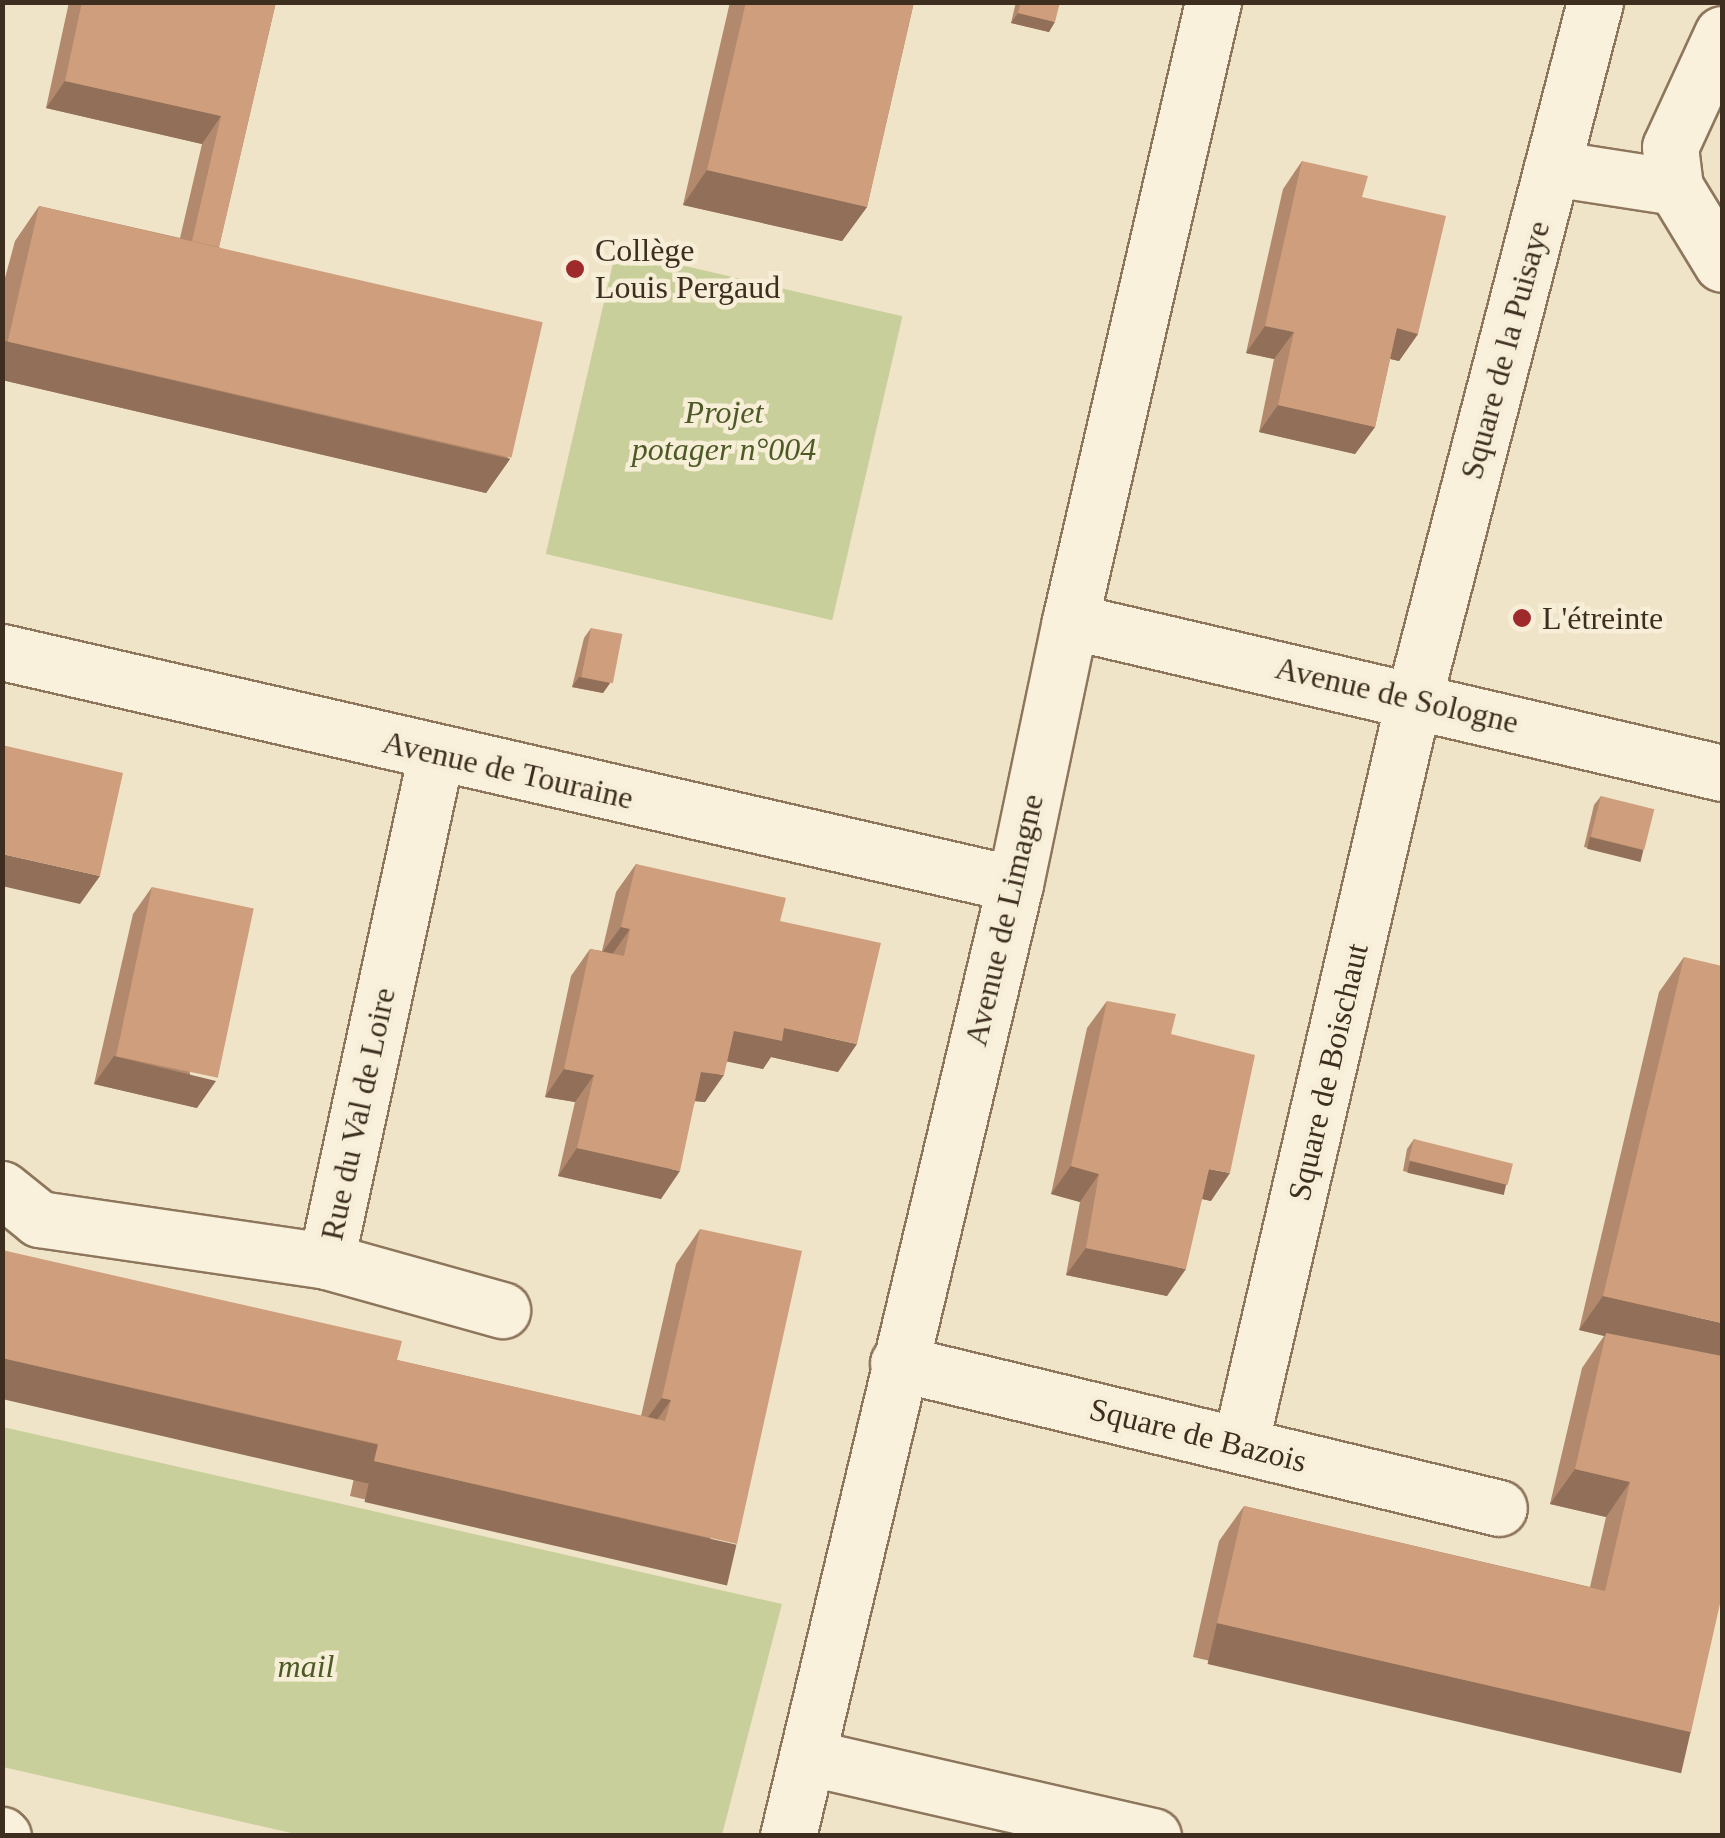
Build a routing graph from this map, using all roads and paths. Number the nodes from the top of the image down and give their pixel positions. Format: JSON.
{"nodes":[{"id":1,"x":1213,"y":2,"type":"edge"},
{"id":2,"x":1595,"y":2,"type":"edge"},
{"id":3,"x":1722,"y":34,"type":"edge"},
{"id":4,"x":1552,"y":168,"type":"junction"},
{"id":5,"x":1675,"y":187,"type":"junction"},
{"id":6,"x":1722,"y":264,"type":"edge"},
{"id":7,"x":1070,"y":621,"type":"junction"},
{"id":8,"x":2,"y":652,"type":"edge"},
{"id":9,"x":1414,"y":698,"type":"junction"},
{"id":10,"x":436,"y":754,"type":"junction"},
{"id":11,"x":1722,"y":773,"type":"edge"},
{"id":12,"x":1015,"y":884,"type":"junction"},
{"id":13,"x":2,"y":1189,"type":"edge"},
{"id":14,"x":326,"y":1262,"type":"junction"},
{"id":15,"x":502,"y":1310,"type":"dead end"},
{"id":16,"x":898,"y":1363,"type":"junction"},
{"id":17,"x":1240,"y":1446,"type":"junction"},
{"id":18,"x":1498,"y":1508,"type":"dead end"},
{"id":19,"x":807,"y":1757,"type":"junction"},
{"id":20,"x":788,"y":1836,"type":"edge"},
{"id":21,"x":1153,"y":1836,"type":"edge"}],
"edges":[{"from":1,"to":7,"type":"street","name":"Avenue de Limagne"},
{"from":2,"to":4,"type":"street","name":"Square de la Puisaye"},
{"from":3,"to":5,"type":"street"},
{"from":4,"to":5,"type":"street"},
{"from":4,"to":9,"type":"street","name":"Square de la Puisaye"},
{"from":5,"to":6,"type":"street"},
{"from":7,"to":9,"type":"street","name":"Avenue de Sologne"},
{"from":7,"to":12,"type":"street","name":"Avenue de Limagne"},
{"from":8,"to":10,"type":"street","name":"Avenue de Touraine"},
{"from":9,"to":11,"type":"street","name":"Avenue de Sologne"},
{"from":9,"to":17,"type":"street","name":"Square de Boischaut"},
{"from":10,"to":12,"type":"street","name":"Avenue de Touraine"},
{"from":10,"to":14,"type":"street","name":"Rue du Val de Loire"},
{"from":12,"to":16,"type":"street","name":"Avenue de Limagne"},
{"from":13,"to":14,"type":"street","name":"Rue du Val de Loire"},
{"from":14,"to":15,"type":"street"},
{"from":16,"to":17,"type":"street","name":"Square de Bazois"},
{"from":16,"to":19,"type":"street","name":"Avenue de Limagne"},
{"from":17,"to":18,"type":"street","name":"Square de Bazois"},
{"from":19,"to":20,"type":"street","name":"Avenue de Limagne"},
{"from":19,"to":21,"type":"street"}]}
